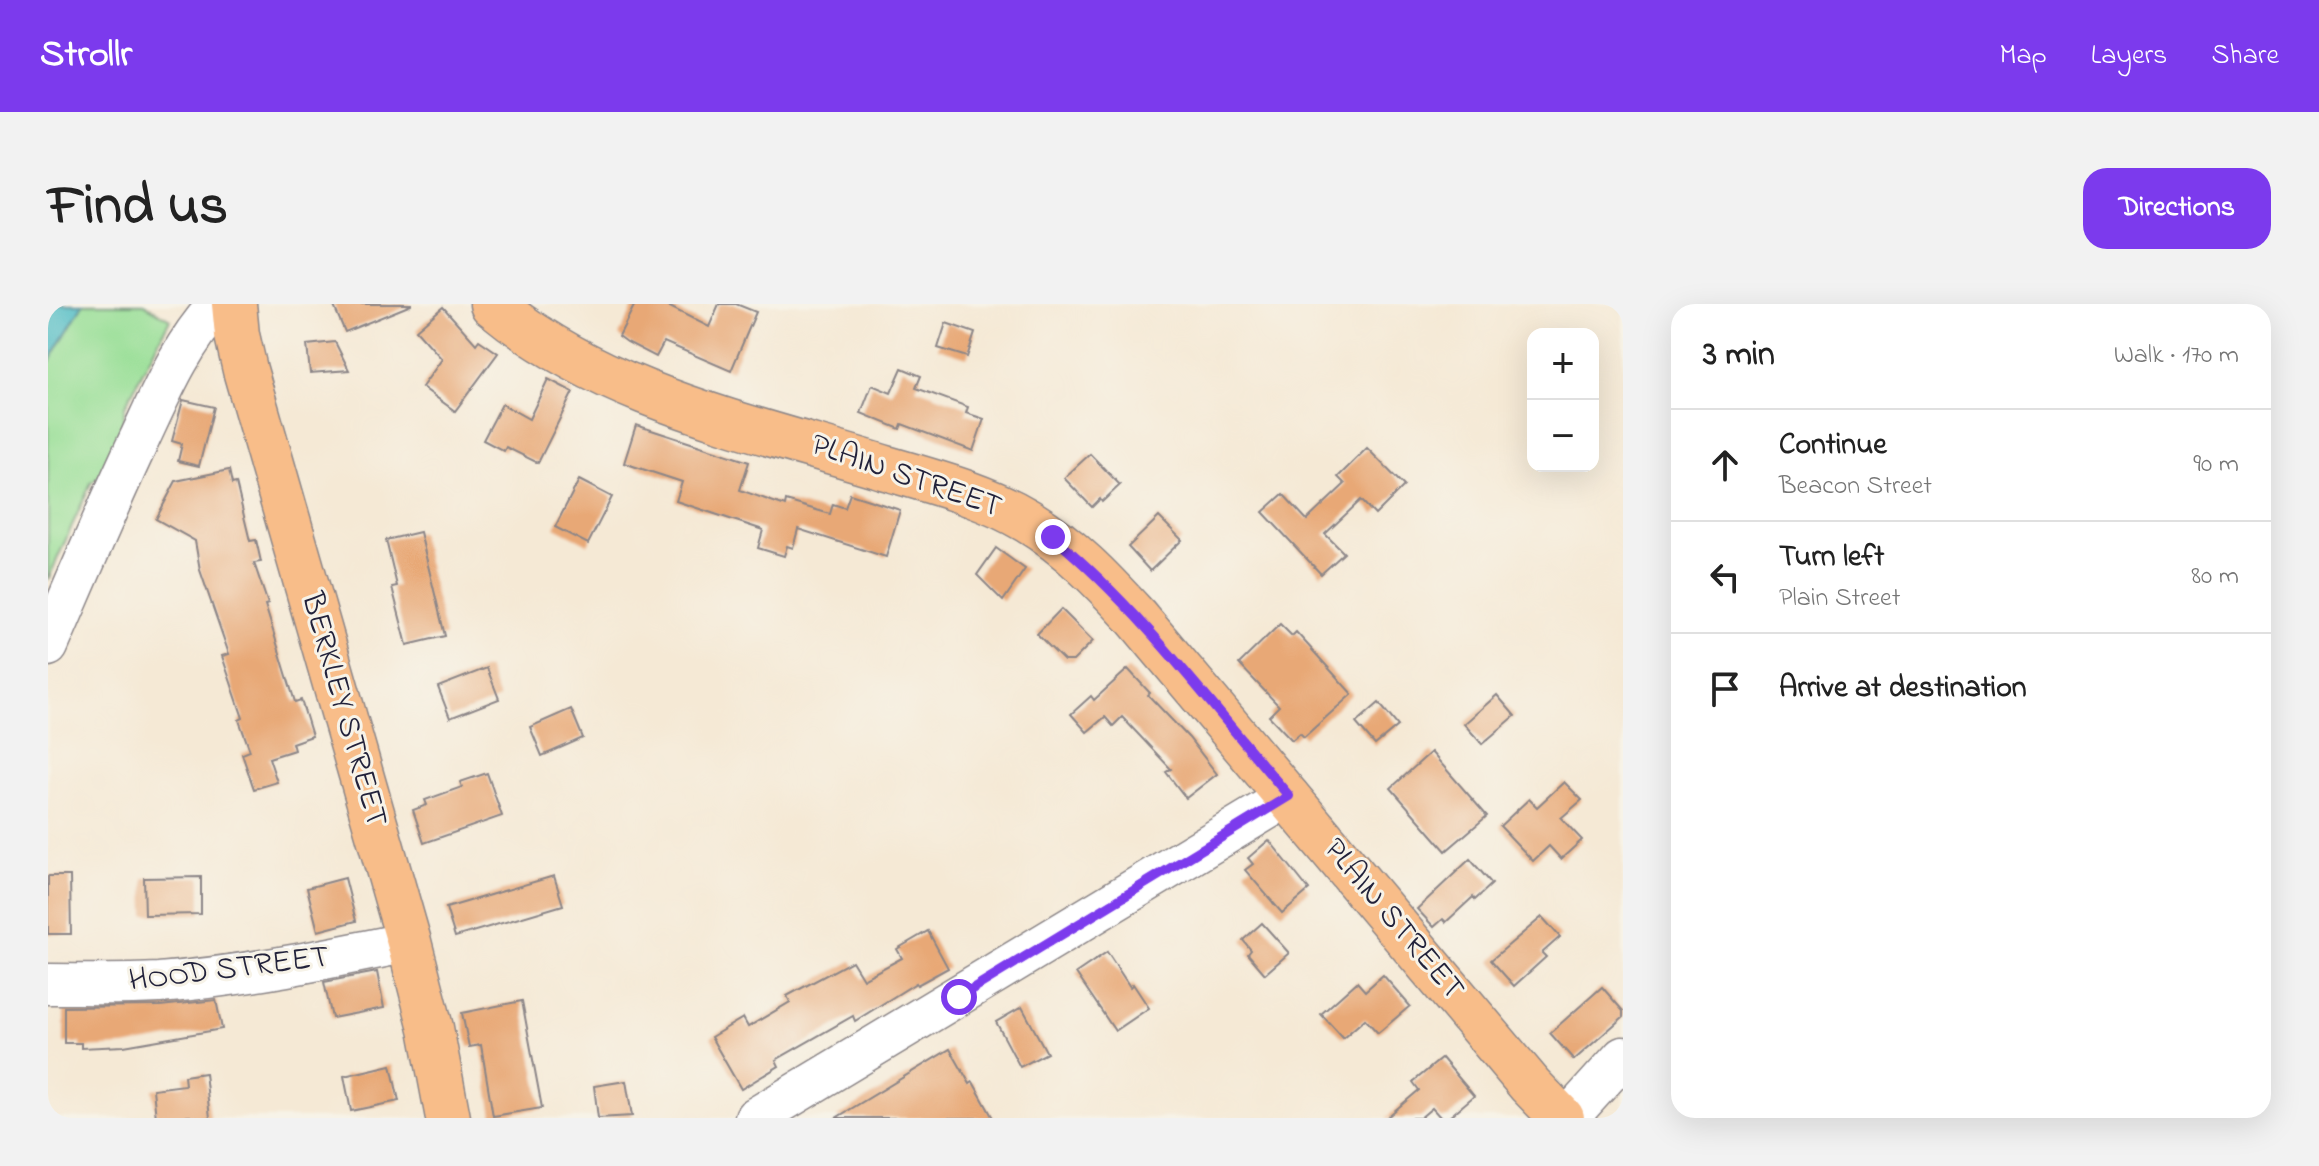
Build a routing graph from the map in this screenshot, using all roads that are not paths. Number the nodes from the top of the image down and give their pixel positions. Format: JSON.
{"nodes":[{"id":1,"x":219,"y":304,"type":"edge"},
{"id":2,"x":234,"y":304,"type":"edge"},
{"id":3,"x":492,"y":304,"type":"edge"},
{"id":4,"x":48,"y":646,"type":"edge"},
{"id":5,"x":1289,"y":796,"type":"junction"},
{"id":6,"x":409,"y":942,"type":"junction"},
{"id":7,"x":48,"y":984,"type":"edge"},
{"id":8,"x":1623,"y":1057,"type":"edge"},
{"id":9,"x":448,"y":1118,"type":"edge"},
{"id":10,"x":755,"y":1118,"type":"edge"},
{"id":11,"x":1565,"y":1118,"type":"edge"}],
"edges":[{"from":1,"to":4,"type":"street"},
{"from":2,"to":6,"type":"main road","name":"BERKLEY STREET"},
{"from":3,"to":5,"type":"main road","name":"PLAIN STREET"},
{"from":5,"to":10,"type":"street"},
{"from":5,"to":11,"type":"main road","name":"PLAIN STREET"},
{"from":6,"to":7,"type":"street","name":"HOOD STREET"},
{"from":6,"to":9,"type":"main road","name":"BERKLEY STREET"},
{"from":8,"to":11,"type":"street"}]}
